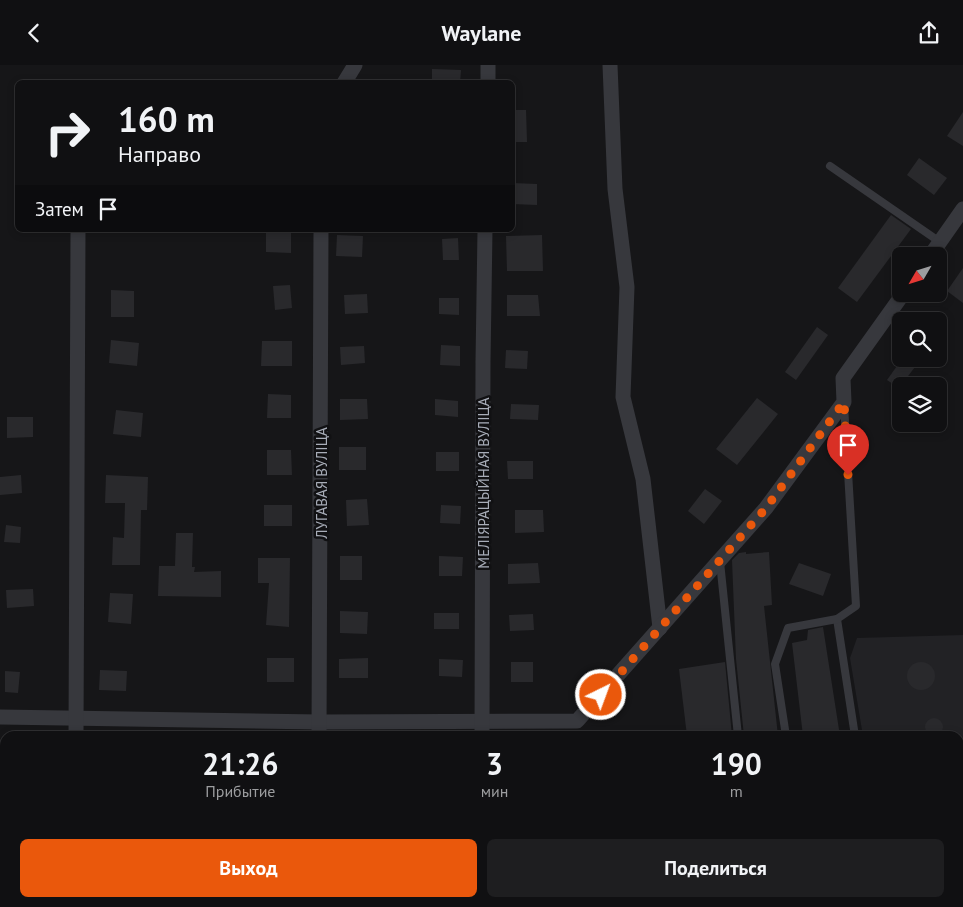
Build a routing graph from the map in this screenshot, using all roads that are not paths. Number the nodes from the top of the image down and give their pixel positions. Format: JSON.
{"nodes":[{"id":1,"x":354,"y":65,"type":"edge"},
{"id":2,"x":488,"y":65,"type":"edge"},
{"id":3,"x":610,"y":65,"type":"edge"},
{"id":4,"x":346,"y":80,"type":"edge"},
{"id":5,"x":488,"y":80,"type":"edge"},
{"id":6,"x":830,"y":166,"type":"dead end"},
{"id":7,"x":963,"y":209,"type":"edge"},
{"id":8,"x":78,"y":232,"type":"edge"},
{"id":9,"x":321,"y":232,"type":"edge"},
{"id":10,"x":485,"y":232,"type":"edge"},
{"id":11,"x":940,"y":242,"type":"junction"},
{"id":12,"x":936,"y":247,"type":"edge"},
{"id":13,"x":896,"y":303,"type":"edge"},
{"id":14,"x":844,"y":402,"type":"junction"},
{"id":15,"x":720,"y":560,"type":"junction"},
{"id":16,"x":837,"y":619,"type":"junction"},
{"id":17,"x":660,"y":628,"type":"junction"},
{"id":18,"x":0,"y":717,"type":"edge"},
{"id":19,"x":76,"y":719,"type":"junction"},
{"id":20,"x":320,"y":729,"type":"edge"},
{"id":21,"x":482,"y":729,"type":"edge"},
{"id":22,"x":76,"y":731,"type":"edge"},
{"id":23,"x":737,"y":731,"type":"edge"},
{"id":24,"x":785,"y":731,"type":"edge"},
{"id":25,"x":854,"y":731,"type":"edge"}],
"edges":[{"from":1,"to":4,"type":"street"},
{"from":2,"to":5,"type":"street"},
{"from":3,"to":17,"type":"street"},
{"from":6,"to":11,"type":"lane"},
{"from":7,"to":11,"type":"street"},
{"from":8,"to":19,"type":"street"},
{"from":9,"to":20,"type":"street","name":"ЛУГАВАЯ ВУЛІЦА"},
{"from":10,"to":21,"type":"street","name":"МЕЛІЯРАЦЫЙНАЯ ВУЛІЦА"},
{"from":11,"to":12,"type":"street"},
{"from":13,"to":14,"type":"street"},
{"from":14,"to":15,"type":"street"},
{"from":14,"to":16,"type":"lane"},
{"from":15,"to":17,"type":"street"},
{"from":15,"to":23,"type":"lane"},
{"from":16,"to":24,"type":"lane"},
{"from":16,"to":25,"type":"lane"},
{"from":17,"to":21,"type":"street"},
{"from":18,"to":19,"type":"street"},
{"from":19,"to":20,"type":"street"},
{"from":19,"to":22,"type":"street"},
{"from":20,"to":21,"type":"street"}]}
